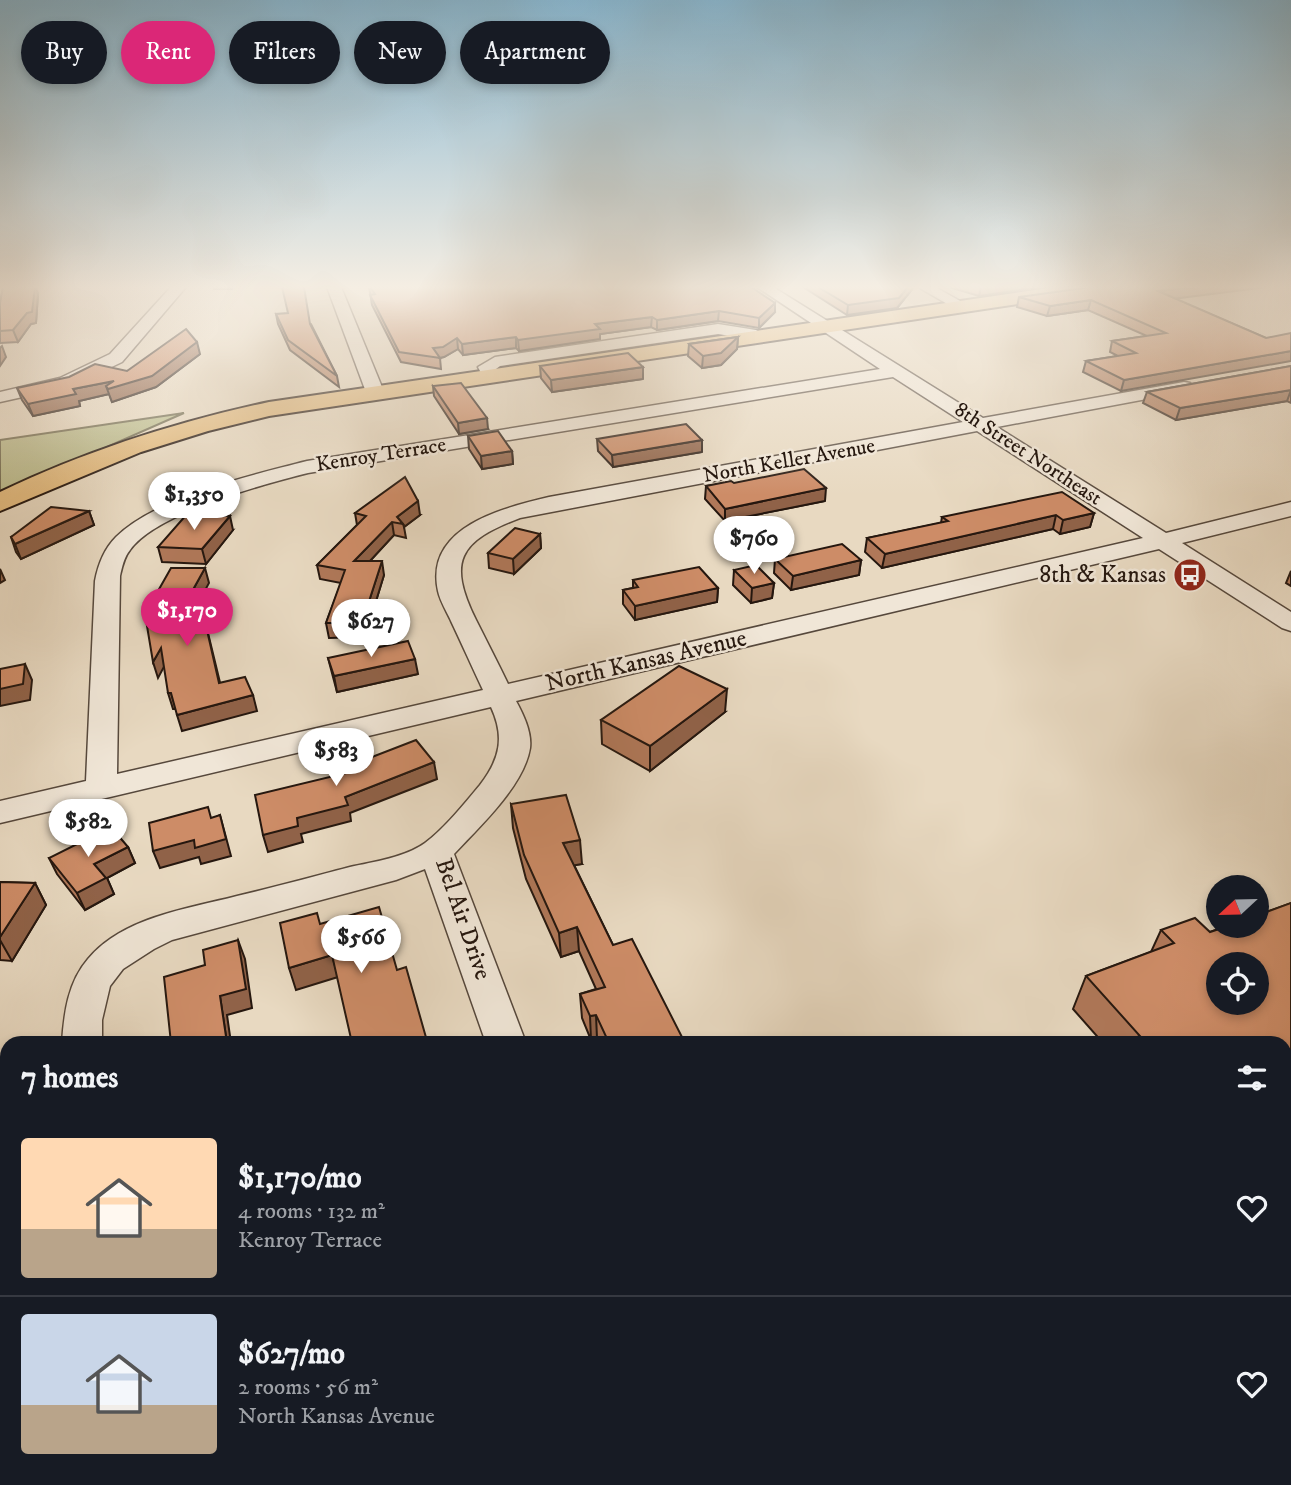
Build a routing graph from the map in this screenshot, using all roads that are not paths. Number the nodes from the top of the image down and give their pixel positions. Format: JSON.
{"nodes":[{"id":1,"x":118,"y":356,"type":"edge"},
{"id":2,"x":361,"y":356,"type":"edge"},
{"id":3,"x":614,"y":356,"type":"edge"},
{"id":4,"x":876,"y":356,"type":"edge"},
{"id":5,"x":899,"y":371,"type":"junction"},
{"id":6,"x":1208,"y":383,"type":"edge"},
{"id":7,"x":375,"y":391,"type":"junction"},
{"id":8,"x":0,"y":397,"type":"edge"},
{"id":9,"x":985,"y":426,"type":"junction"},
{"id":10,"x":0,"y":503,"type":"edge"},
{"id":11,"x":1291,"y":509,"type":"edge"},
{"id":12,"x":1162,"y":541,"type":"junction"},
{"id":13,"x":1291,"y":623,"type":"edge"},
{"id":14,"x":499,"y":695,"type":"junction"},
{"id":15,"x":101,"y":788,"type":"junction"},
{"id":16,"x":0,"y":812,"type":"edge"},
{"id":17,"x":436,"y":852,"type":"junction"},
{"id":18,"x":82,"y":1036,"type":"edge"},
{"id":19,"x":503,"y":1036,"type":"edge"}],
"edges":[{"from":1,"to":8,"type":"street"},
{"from":2,"to":7,"type":"street"},
{"from":3,"to":7,"type":"main road"},
{"from":4,"to":5,"type":"street","name":"8th Street Northeast"},
{"from":5,"to":9,"type":"street","name":"8th Street Northeast"},
{"from":5,"to":15,"type":"street","name":"Kenroy Terrace"},
{"from":6,"to":9,"type":"street","name":"North Keller Avenue"},
{"from":7,"to":10,"type":"main road"},
{"from":9,"to":12,"type":"street","name":"8th Street Northeast"},
{"from":9,"to":14,"type":"street","name":"North Keller Avenue"},
{"from":11,"to":12,"type":"street","name":"North Kansas Avenue"},
{"from":12,"to":13,"type":"street","name":"8th Street Northeast"},
{"from":12,"to":14,"type":"street","name":"North Kansas Avenue"},
{"from":14,"to":15,"type":"street","name":"North Kansas Avenue"},
{"from":14,"to":17,"type":"street","name":"Bel Air Drive"},
{"from":15,"to":16,"type":"street","name":"North Kansas Avenue"},
{"from":17,"to":18,"type":"street"},
{"from":17,"to":19,"type":"street","name":"Bel Air Drive"}]}
